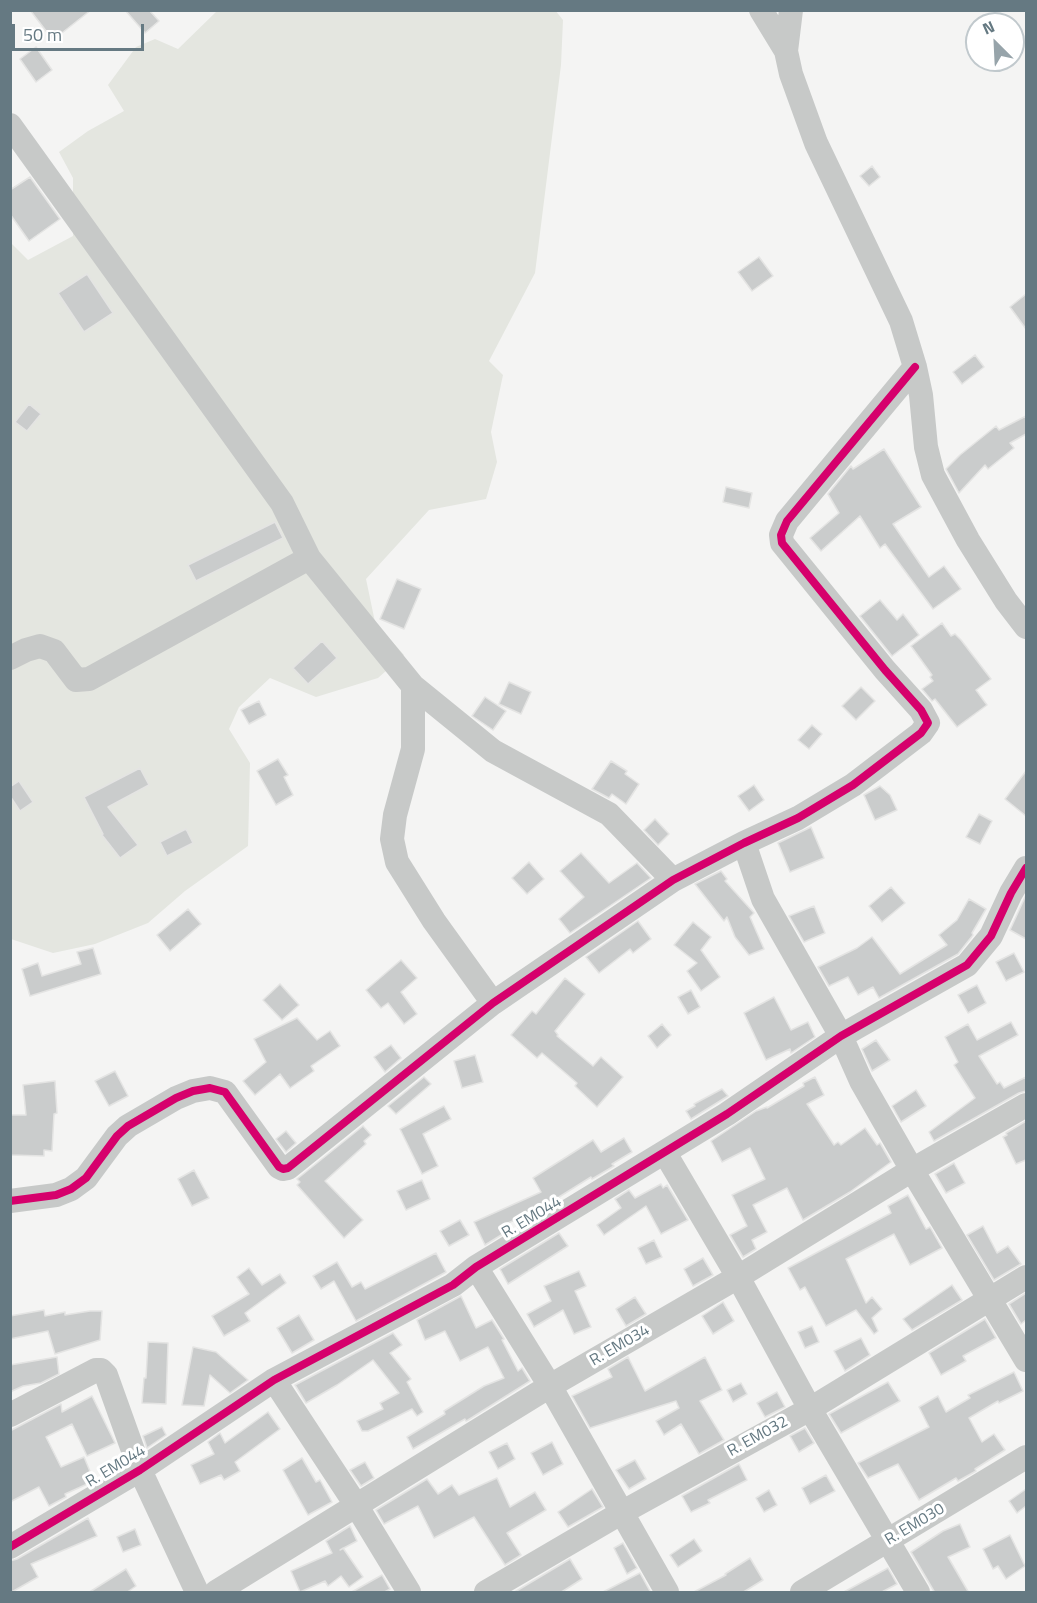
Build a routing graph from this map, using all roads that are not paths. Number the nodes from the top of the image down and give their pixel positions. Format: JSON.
{"nodes":[{"id":1,"x":761,"y":10,"type":"edge"},
{"id":2,"x":791,"y":10,"type":"edge"},
{"id":3,"x":786,"y":51,"type":"junction"},
{"id":4,"x":10,"y":125,"type":"edge"},
{"id":5,"x":915,"y":367,"type":"junction"},
{"id":6,"x":309,"y":558,"type":"junction"},
{"id":7,"x":1026,"y":627,"type":"edge"},
{"id":8,"x":10,"y":658,"type":"edge"},
{"id":9,"x":413,"y":686,"type":"junction"},
{"id":10,"x":744,"y":843,"type":"junction"},
{"id":11,"x":1026,"y":868,"type":"edge"},
{"id":12,"x":673,"y":880,"type":"junction"},
{"id":13,"x":493,"y":1003,"type":"junction"},
{"id":14,"x":841,"y":1036,"type":"junction"},
{"id":15,"x":1026,"y":1105,"type":"edge"},
{"id":16,"x":665,"y":1153,"type":"junction"},
{"id":17,"x":912,"y":1170,"type":"junction"},
{"id":18,"x":10,"y":1201,"type":"edge"},
{"id":19,"x":476,"y":1267,"type":"junction"},
{"id":20,"x":1026,"y":1277,"type":"edge"},
{"id":21,"x":738,"y":1278,"type":"junction"},
{"id":22,"x":990,"y":1300,"type":"junction"},
{"id":23,"x":1026,"y":1360,"type":"edge"},
{"id":24,"x":274,"y":1380,"type":"junction"},
{"id":25,"x":550,"y":1386,"type":"junction"},
{"id":26,"x":810,"y":1409,"type":"junction"},
{"id":27,"x":10,"y":1415,"type":"edge"},
{"id":28,"x":1026,"y":1457,"type":"edge"},
{"id":29,"x":140,"y":1470,"type":"junction"},
{"id":30,"x":356,"y":1505,"type":"junction"},
{"id":31,"x":621,"y":1512,"type":"junction"},
{"id":32,"x":888,"y":1542,"type":"junction"},
{"id":33,"x":10,"y":1546,"type":"edge"},
{"id":34,"x":197,"y":1593,"type":"edge"},
{"id":35,"x":216,"y":1593,"type":"edge"},
{"id":36,"x":409,"y":1593,"type":"edge"},
{"id":37,"x":486,"y":1593,"type":"edge"},
{"id":38,"x":667,"y":1593,"type":"edge"},
{"id":39,"x":802,"y":1593,"type":"edge"},
{"id":40,"x":918,"y":1593,"type":"edge"}],
"edges":[{"from":1,"to":3,"type":"street"},
{"from":2,"to":3,"type":"street"},
{"from":3,"to":5,"type":"street"},
{"from":4,"to":6,"type":"street"},
{"from":5,"to":7,"type":"street"},
{"from":5,"to":10,"type":"street"},
{"from":6,"to":8,"type":"street"},
{"from":6,"to":9,"type":"street"},
{"from":9,"to":12,"type":"street"},
{"from":9,"to":13,"type":"street"},
{"from":10,"to":12,"type":"street"},
{"from":10,"to":14,"type":"street"},
{"from":11,"to":14,"type":"street","name":"R. EM044"},
{"from":12,"to":13,"type":"street"},
{"from":13,"to":18,"type":"street"},
{"from":14,"to":16,"type":"street","name":"R. EM044"},
{"from":14,"to":17,"type":"street"},
{"from":15,"to":17,"type":"street","name":"R. EM034"},
{"from":16,"to":19,"type":"street","name":"R. EM044"},
{"from":16,"to":21,"type":"street"},
{"from":17,"to":21,"type":"street","name":"R. EM034"},
{"from":17,"to":22,"type":"street"},
{"from":19,"to":24,"type":"street","name":"R. EM044"},
{"from":19,"to":25,"type":"street"},
{"from":20,"to":22,"type":"street","name":"R. EM032"},
{"from":21,"to":25,"type":"street","name":"R. EM034"},
{"from":21,"to":26,"type":"street"},
{"from":22,"to":23,"type":"street"},
{"from":22,"to":26,"type":"street","name":"R. EM032"},
{"from":24,"to":29,"type":"street","name":"R. EM044"},
{"from":24,"to":30,"type":"street"},
{"from":25,"to":30,"type":"street","name":"R. EM034"},
{"from":25,"to":31,"type":"street"},
{"from":26,"to":31,"type":"street","name":"R. EM032"},
{"from":26,"to":32,"type":"street"},
{"from":27,"to":29,"type":"street"},
{"from":28,"to":32,"type":"street","name":"R. EM030"},
{"from":29,"to":33,"type":"street","name":"R. EM044"},
{"from":29,"to":34,"type":"street"},
{"from":30,"to":35,"type":"street","name":"R. EM034"},
{"from":30,"to":36,"type":"street"},
{"from":31,"to":37,"type":"street","name":"R. EM032"},
{"from":31,"to":38,"type":"street"},
{"from":32,"to":39,"type":"street","name":"R. EM030"},
{"from":32,"to":40,"type":"street"}]}
